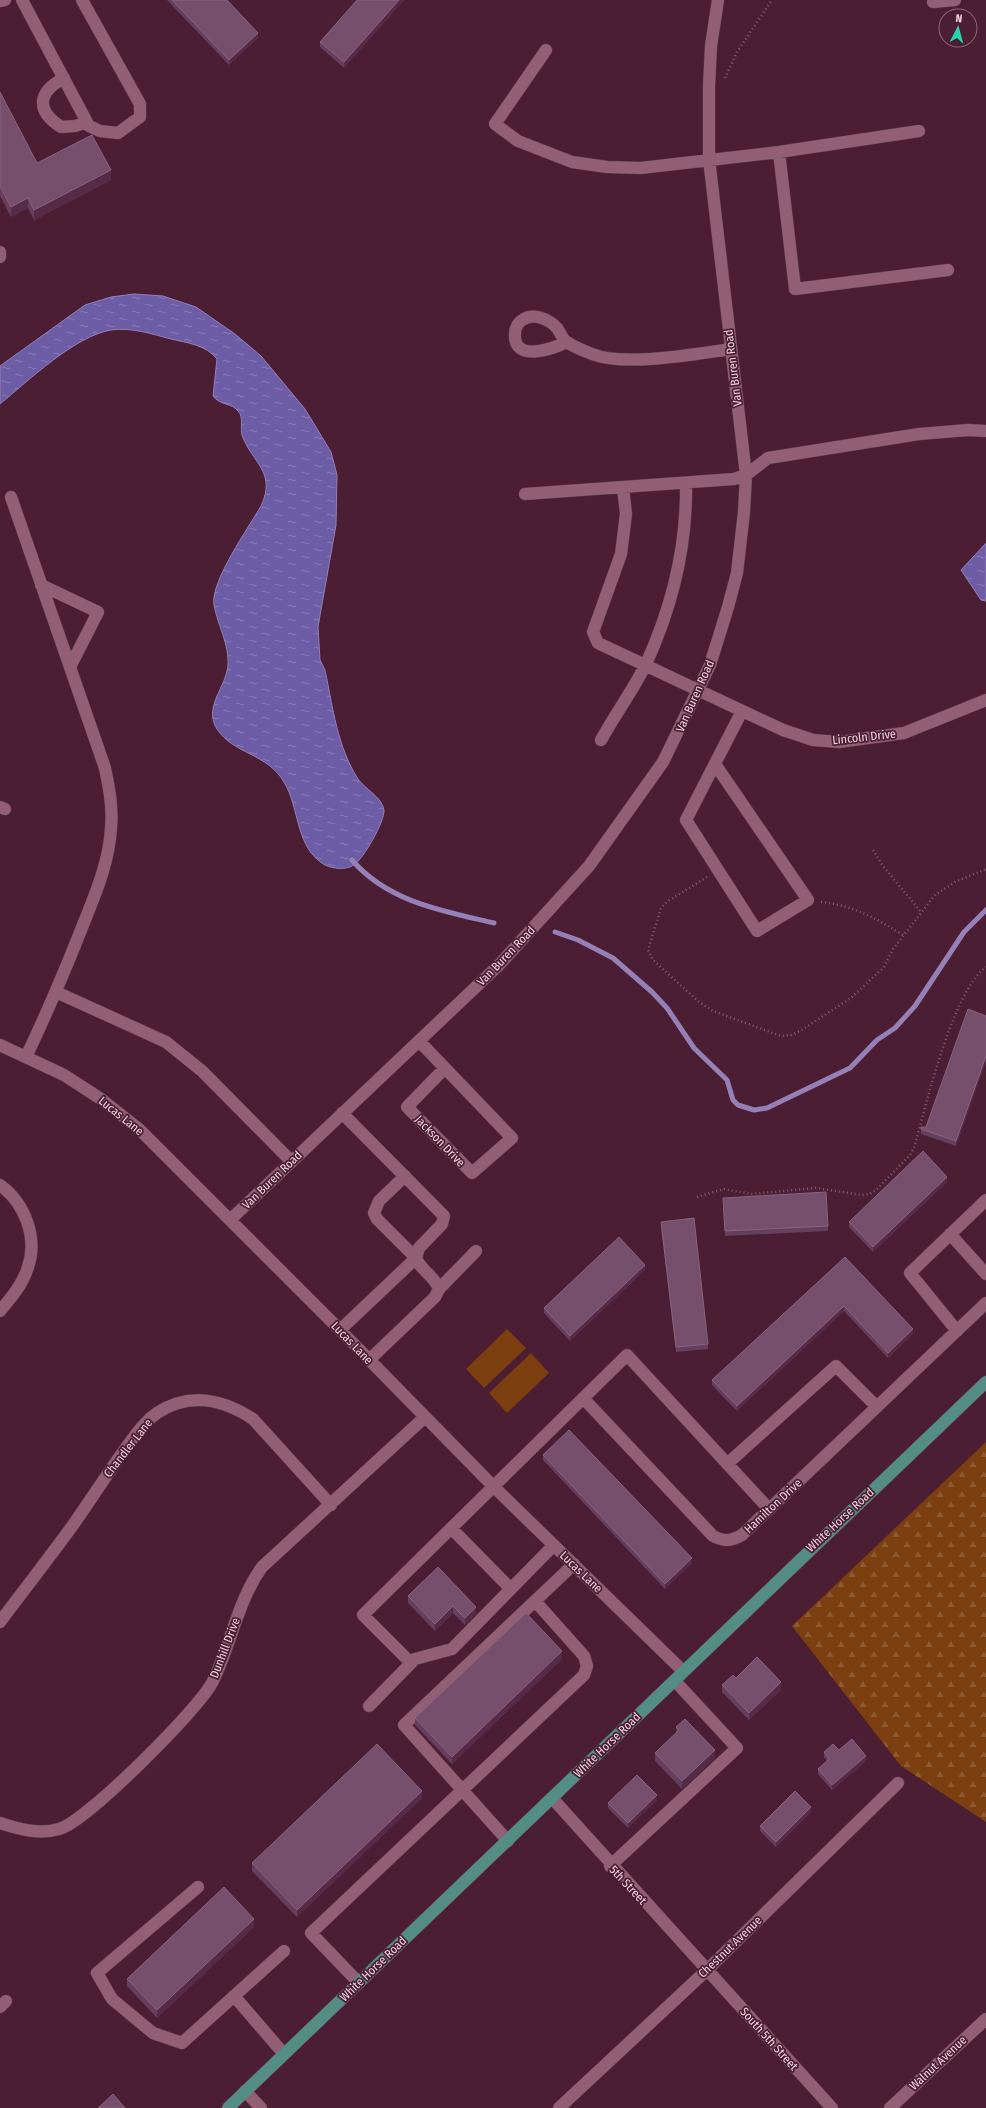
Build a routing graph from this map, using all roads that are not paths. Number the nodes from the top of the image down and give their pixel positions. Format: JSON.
{"nodes":[{"id":1,"x":5,"y":0,"type":"edge"},
{"id":2,"x":22,"y":0,"type":"edge"},
{"id":3,"x":82,"y":0,"type":"edge"},
{"id":4,"x":718,"y":0,"type":"edge"},
{"id":5,"x":955,"y":0,"type":"edge"},
{"id":6,"x":0,"y":1,"type":"edge"},
{"id":7,"x":933,"y":2,"type":"dead end"},
{"id":8,"x":546,"y":50,"type":"dead end"},
{"id":9,"x":64,"y":78,"type":"junction"},
{"id":10,"x":87,"y":122,"type":"junction"},
{"id":11,"x":919,"y":131,"type":"dead end"},
{"id":12,"x":779,"y":152,"type":"junction"},
{"id":13,"x":709,"y":159,"type":"junction"},
{"id":14,"x":0,"y":252,"type":"edge"},
{"id":15,"x":0,"y":257,"type":"edge"},
{"id":16,"x":948,"y":270,"type":"dead end"},
{"id":17,"x":566,"y":342,"type":"dead end"},
{"id":18,"x":730,"y":349,"type":"junction"},
{"id":19,"x":986,"y":431,"type":"edge"},
{"id":20,"x":746,"y":475,"type":"junction"},
{"id":21,"x":686,"y":484,"type":"junction"},
{"id":22,"x":624,"y":488,"type":"junction"},
{"id":23,"x":525,"y":494,"type":"dead end"},
{"id":24,"x":11,"y":497,"type":"dead end"},
{"id":25,"x":41,"y":585,"type":"junction"},
{"id":26,"x":645,"y":666,"type":"junction"},
{"id":27,"x":70,"y":667,"type":"junction"},
{"id":28,"x":698,"y":691,"type":"junction"},
{"id":29,"x":986,"y":700,"type":"edge"},
{"id":30,"x":742,"y":711,"type":"junction"},
{"id":31,"x":600,"y":740,"type":"dead end"},
{"id":32,"x":715,"y":764,"type":"junction"},
{"id":33,"x":56,"y":992,"type":"junction"},
{"id":34,"x":418,"y":1041,"type":"junction"},
{"id":35,"x":0,"y":1045,"type":"edge"},
{"id":36,"x":26,"y":1056,"type":"junction"},
{"id":37,"x":445,"y":1068,"type":"junction"},
{"id":38,"x":342,"y":1113,"type":"junction"},
{"id":39,"x":291,"y":1161,"type":"junction"},
{"id":40,"x":405,"y":1176,"type":"junction"},
{"id":41,"x":0,"y":1185,"type":"edge"},
{"id":42,"x":986,"y":1200,"type":"edge"},
{"id":43,"x":230,"y":1220,"type":"junction"},
{"id":44,"x":950,"y":1234,"type":"junction"},
{"id":45,"x":476,"y":1251,"type":"dead end"},
{"id":46,"x":416,"y":1258,"type":"junction"},
{"id":47,"x":986,"y":1274,"type":"edge"},
{"id":48,"x":439,"y":1289,"type":"junction"},
{"id":49,"x":986,"y":1303,"type":"edge"},
{"id":50,"x":0,"y":1312,"type":"edge"},
{"id":51,"x":340,"y":1330,"type":"junction"},
{"id":52,"x":958,"y":1331,"type":"junction"},
{"id":53,"x":369,"y":1360,"type":"junction"},
{"id":54,"x":986,"y":1382,"type":"edge"},
{"id":55,"x":583,"y":1398,"type":"junction"},
{"id":56,"x":877,"y":1407,"type":"junction"},
{"id":57,"x":425,"y":1417,"type":"junction"},
{"id":58,"x":727,"y":1464,"type":"junction"},
{"id":59,"x":493,"y":1486,"type":"junction"},
{"id":60,"x":331,"y":1504,"type":"junction"},
{"id":61,"x":769,"y":1509,"type":"junction"},
{"id":62,"x":451,"y":1528,"type":"junction"},
{"id":63,"x":554,"y":1545,"type":"junction"},
{"id":64,"x":574,"y":1564,"type":"junction"},
{"id":65,"x":511,"y":1589,"type":"junction"},
{"id":66,"x":535,"y":1601,"type":"junction"},
{"id":67,"x":0,"y":1622,"type":"edge"},
{"id":68,"x":411,"y":1664,"type":"junction"},
{"id":69,"x":683,"y":1671,"type":"junction"},
{"id":70,"x":675,"y":1681,"type":"junction"},
{"id":71,"x":369,"y":1706,"type":"dead end"},
{"id":72,"x":898,"y":1783,"type":"dead end"},
{"id":73,"x":462,"y":1790,"type":"junction"},
{"id":74,"x":552,"y":1798,"type":"junction"},
{"id":75,"x":0,"y":1822,"type":"edge"},
{"id":76,"x":508,"y":1841,"type":"junction"},
{"id":77,"x":610,"y":1866,"type":"junction"},
{"id":78,"x":198,"y":1887,"type":"dead end"},
{"id":79,"x":284,"y":1951,"type":"dead end"},
{"id":80,"x":707,"y":1970,"type":"junction"},
{"id":81,"x":358,"y":1983,"type":"junction"},
{"id":82,"x":234,"y":1996,"type":"junction"},
{"id":83,"x":986,"y":2019,"type":"edge"},
{"id":84,"x":284,"y":2054,"type":"junction"},
{"id":85,"x":245,"y":2091,"type":"junction"},
{"id":86,"x":228,"y":2108,"type":"edge"},
{"id":87,"x":261,"y":2108,"type":"edge"},
{"id":88,"x":559,"y":2108,"type":"edge"},
{"id":89,"x":832,"y":2108,"type":"edge"},
{"id":90,"x":890,"y":2108,"type":"edge"}],
"edges":[{"from":1,"to":6,"type":"street"},
{"from":2,"to":9,"type":"street"},
{"from":3,"to":10,"type":"street"},
{"from":4,"to":13,"type":"street","name":"Van Buren Road"},
{"from":5,"to":7,"type":"street"},
{"from":8,"to":13,"type":"street"},
{"from":9,"to":10,"type":"street"},
{"from":9,"to":10,"type":"street"},
{"from":11,"to":12,"type":"street"},
{"from":12,"to":13,"type":"street"},
{"from":12,"to":16,"type":"street"},
{"from":13,"to":18,"type":"street","name":"Van Buren Road"},
{"from":14,"to":15,"type":"street"},
{"from":17,"to":18,"type":"street"},
{"from":18,"to":20,"type":"street","name":"Van Buren Road"},
{"from":19,"to":20,"type":"street"},
{"from":20,"to":21,"type":"street"},
{"from":20,"to":28,"type":"street","name":"Van Buren Road"},
{"from":21,"to":22,"type":"street"},
{"from":21,"to":26,"type":"street"},
{"from":22,"to":23,"type":"street"},
{"from":22,"to":26,"type":"street","name":"Lincoln Drive"},
{"from":24,"to":25,"type":"street"},
{"from":25,"to":27,"type":"street"},
{"from":25,"to":27,"type":"street"},
{"from":26,"to":28,"type":"street","name":"Lincoln Drive"},
{"from":26,"to":31,"type":"street"},
{"from":27,"to":33,"type":"street"},
{"from":28,"to":30,"type":"street","name":"Lincoln Drive"},
{"from":28,"to":34,"type":"street","name":"Van Buren Road"},
{"from":29,"to":30,"type":"street","name":"Lincoln Drive"},
{"from":30,"to":32,"type":"street"},
{"from":32,"to":32,"type":"street"},
{"from":33,"to":36,"type":"street"},
{"from":33,"to":39,"type":"street"},
{"from":34,"to":37,"type":"street","name":"Jackson Drive"},
{"from":34,"to":38,"type":"street","name":"Van Buren Road"},
{"from":35,"to":36,"type":"street","name":"Lucas Lane"},
{"from":36,"to":43,"type":"street","name":"Lucas Lane"},
{"from":37,"to":37,"type":"street","name":"Jackson Drive"},
{"from":38,"to":39,"type":"street","name":"Van Buren Road"},
{"from":38,"to":40,"type":"street"},
{"from":39,"to":43,"type":"street","name":"Van Buren Road"},
{"from":40,"to":46,"type":"street"},
{"from":40,"to":46,"type":"street"},
{"from":41,"to":50,"type":"street"},
{"from":42,"to":44,"type":"street"},
{"from":43,"to":51,"type":"street","name":"Lucas Lane"},
{"from":44,"to":47,"type":"street"},
{"from":44,"to":52,"type":"street"},
{"from":45,"to":48,"type":"street"},
{"from":46,"to":48,"type":"street"},
{"from":46,"to":51,"type":"street"},
{"from":48,"to":53,"type":"street"},
{"from":49,"to":52,"type":"street","name":"Hamilton Drive"},
{"from":51,"to":53,"type":"street","name":"Lucas Lane"},
{"from":52,"to":56,"type":"street","name":"Hamilton Drive"},
{"from":53,"to":57,"type":"street","name":"Lucas Lane"},
{"from":54,"to":69,"type":"main road","name":"White Horse Road"},
{"from":55,"to":58,"type":"street"},
{"from":55,"to":59,"type":"street"},
{"from":55,"to":61,"type":"street","name":"Hamilton Drive"},
{"from":56,"to":58,"type":"street"},
{"from":56,"to":61,"type":"street","name":"Hamilton Drive"},
{"from":57,"to":59,"type":"street","name":"Lucas Lane"},
{"from":57,"to":60,"type":"street","name":"Dunhill Drive"},
{"from":58,"to":61,"type":"street"},
{"from":59,"to":62,"type":"street"},
{"from":59,"to":63,"type":"street","name":"Lucas Lane"},
{"from":60,"to":67,"type":"street","name":"Chandler Lane"},
{"from":60,"to":75,"type":"street","name":"Dunhill Drive"},
{"from":62,"to":65,"type":"street"},
{"from":62,"to":68,"type":"street"},
{"from":63,"to":64,"type":"street","name":"Lucas Lane"},
{"from":63,"to":65,"type":"street"},
{"from":64,"to":66,"type":"street"},
{"from":64,"to":69,"type":"street","name":"Lucas Lane"},
{"from":65,"to":68,"type":"street"},
{"from":66,"to":73,"type":"street"},
{"from":66,"to":73,"type":"street"},
{"from":68,"to":71,"type":"street"},
{"from":69,"to":70,"type":"main road","name":"White Horse Road"},
{"from":70,"to":74,"type":"main road","name":"White Horse Road"},
{"from":70,"to":77,"type":"street"},
{"from":72,"to":80,"type":"street","name":"Chestnut Avenue"},
{"from":73,"to":76,"type":"street"},
{"from":73,"to":81,"type":"street"},
{"from":74,"to":76,"type":"main road","name":"White Horse Road"},
{"from":74,"to":77,"type":"street","name":"5th Street"},
{"from":76,"to":81,"type":"main road","name":"White Horse Road"},
{"from":77,"to":80,"type":"street","name":"5th Street"},
{"from":78,"to":82,"type":"street"},
{"from":79,"to":82,"type":"street"},
{"from":80,"to":88,"type":"street","name":"Chestnut Avenue"},
{"from":80,"to":89,"type":"street","name":"South 5th Street"},
{"from":81,"to":84,"type":"main road","name":"White Horse Road"},
{"from":82,"to":84,"type":"street"},
{"from":83,"to":90,"type":"street","name":"Walnut Avenue"},
{"from":84,"to":85,"type":"main road","name":"White Horse Road"},
{"from":85,"to":86,"type":"main road","name":"White Horse Road"},
{"from":85,"to":87,"type":"street"}]}
